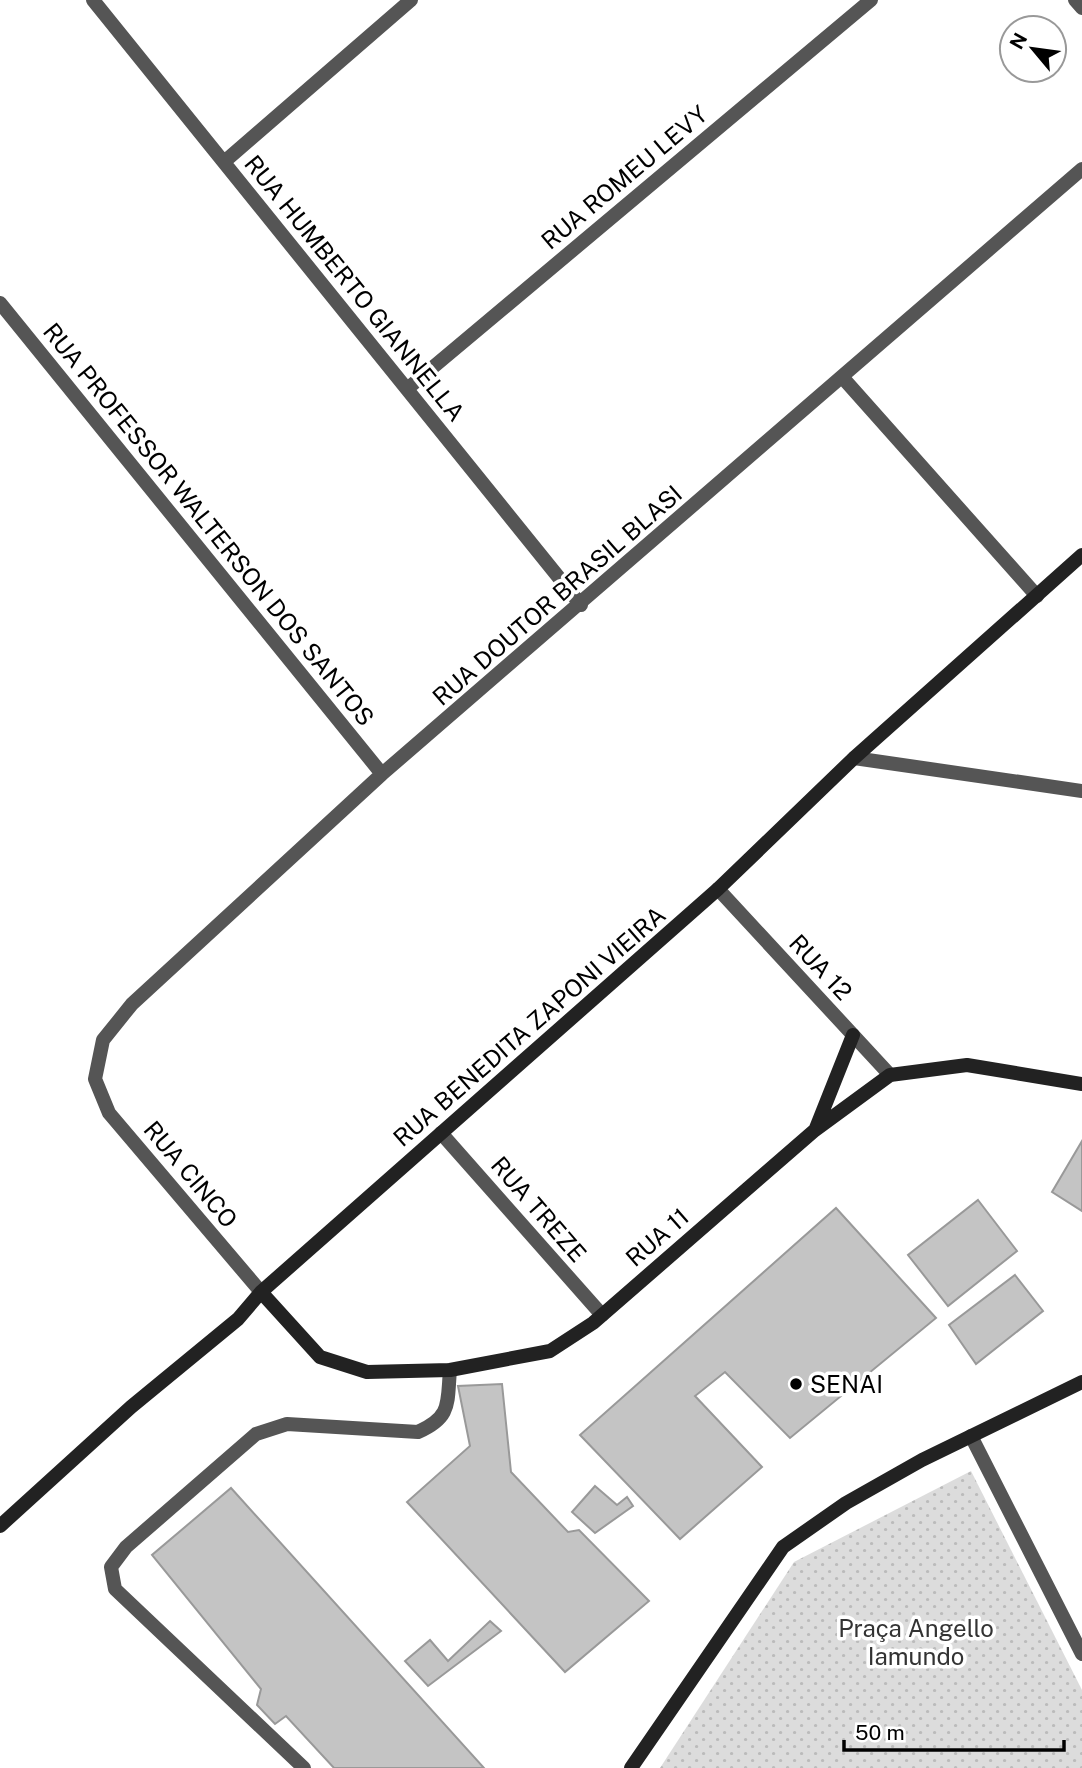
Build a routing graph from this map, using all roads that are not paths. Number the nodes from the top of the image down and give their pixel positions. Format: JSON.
{"nodes":[{"id":1,"x":93,"y":0,"type":"edge"},
{"id":2,"x":411,"y":0,"type":"edge"},
{"id":3,"x":870,"y":0,"type":"edge"},
{"id":4,"x":1075,"y":0,"type":"edge"},
{"id":5,"x":1082,"y":8,"type":"edge"},
{"id":6,"x":224,"y":162,"type":"junction"},
{"id":7,"x":1082,"y":169,"type":"edge"},
{"id":8,"x":0,"y":303,"type":"edge"},
{"id":9,"x":843,"y":378,"type":"junction"},
{"id":10,"x":407,"y":389,"type":"junction"},
{"id":11,"x":1082,"y":555,"type":"edge"},
{"id":12,"x":1037,"y":596,"type":"junction"},
{"id":13,"x":581,"y":604,"type":"junction"},
{"id":14,"x":854,"y":758,"type":"junction"},
{"id":15,"x":382,"y":774,"type":"junction"},
{"id":16,"x":1082,"y":791,"type":"edge"},
{"id":17,"x":718,"y":889,"type":"junction"},
{"id":18,"x":853,"y":1035,"type":"junction"},
{"id":19,"x":890,"y":1075,"type":"junction"},
{"id":20,"x":95,"y":1079,"type":"joint"},
{"id":21,"x":1082,"y":1084,"type":"edge"},
{"id":22,"x":815,"y":1130,"type":"junction"},
{"id":23,"x":442,"y":1133,"type":"junction"},
{"id":24,"x":261,"y":1292,"type":"junction"},
{"id":25,"x":602,"y":1315,"type":"junction"},
{"id":26,"x":450,"y":1370,"type":"junction"},
{"id":27,"x":1082,"y":1382,"type":"edge"},
{"id":28,"x":971,"y":1436,"type":"junction"},
{"id":29,"x":0,"y":1525,"type":"edge"},
{"id":30,"x":1082,"y":1654,"type":"edge"},
{"id":31,"x":304,"y":1768,"type":"edge"},
{"id":32,"x":631,"y":1768,"type":"edge"}],
"edges":[{"from":1,"to":6,"type":"street","name":"RUA HUMBERTO GIANNELLA"},
{"from":2,"to":6,"type":"street"},
{"from":3,"to":10,"type":"street","name":"RUA ROMEU LEVY"},
{"from":4,"to":5,"type":"street"},
{"from":6,"to":10,"type":"street","name":"RUA HUMBERTO GIANNELLA"},
{"from":7,"to":9,"type":"street","name":"RUA DOUTOR BRASIL BLASI"},
{"from":8,"to":15,"type":"street","name":"RUA PROFESSOR WALTERSON DOS SANTOS"},
{"from":9,"to":12,"type":"street"},
{"from":9,"to":13,"type":"street","name":"RUA DOUTOR BRASIL BLASI"},
{"from":10,"to":13,"type":"street","name":"RUA HUMBERTO GIANNELLA"},
{"from":11,"to":12,"type":"street","name":"RUA BENEDITA ZAPONI VIEIRA"},
{"from":12,"to":14,"type":"street","name":"RUA BENEDITA ZAPONI VIEIRA"},
{"from":13,"to":15,"type":"street","name":"RUA DOUTOR BRASIL BLASI"},
{"from":14,"to":16,"type":"street"},
{"from":14,"to":17,"type":"street","name":"RUA BENEDITA ZAPONI VIEIRA"},
{"from":15,"to":20,"type":"street","name":"RUA DOUTOR BRASIL BLASI"},
{"from":17,"to":18,"type":"street","name":"RUA 12"},
{"from":17,"to":23,"type":"street","name":"RUA BENEDITA ZAPONI VIEIRA"},
{"from":18,"to":19,"type":"street","name":"RUA 12"},
{"from":18,"to":22,"type":"street"},
{"from":19,"to":21,"type":"street","name":"RUA 11"},
{"from":19,"to":22,"type":"street","name":"RUA 11"},
{"from":20,"to":24,"type":"street","name":"RUA CINCO"},
{"from":22,"to":25,"type":"street","name":"RUA 11"},
{"from":23,"to":24,"type":"street","name":"RUA BENEDITA ZAPONI VIEIRA"},
{"from":23,"to":25,"type":"street","name":"RUA TREZE"},
{"from":24,"to":26,"type":"street","name":"RUA 11"},
{"from":24,"to":29,"type":"street","name":"RUA BENEDITA ZAPONI VIEIRA"},
{"from":25,"to":26,"type":"street","name":"RUA 11"},
{"from":26,"to":31,"type":"street"},
{"from":27,"to":28,"type":"street"},
{"from":28,"to":30,"type":"street"},
{"from":28,"to":32,"type":"street"}]}
